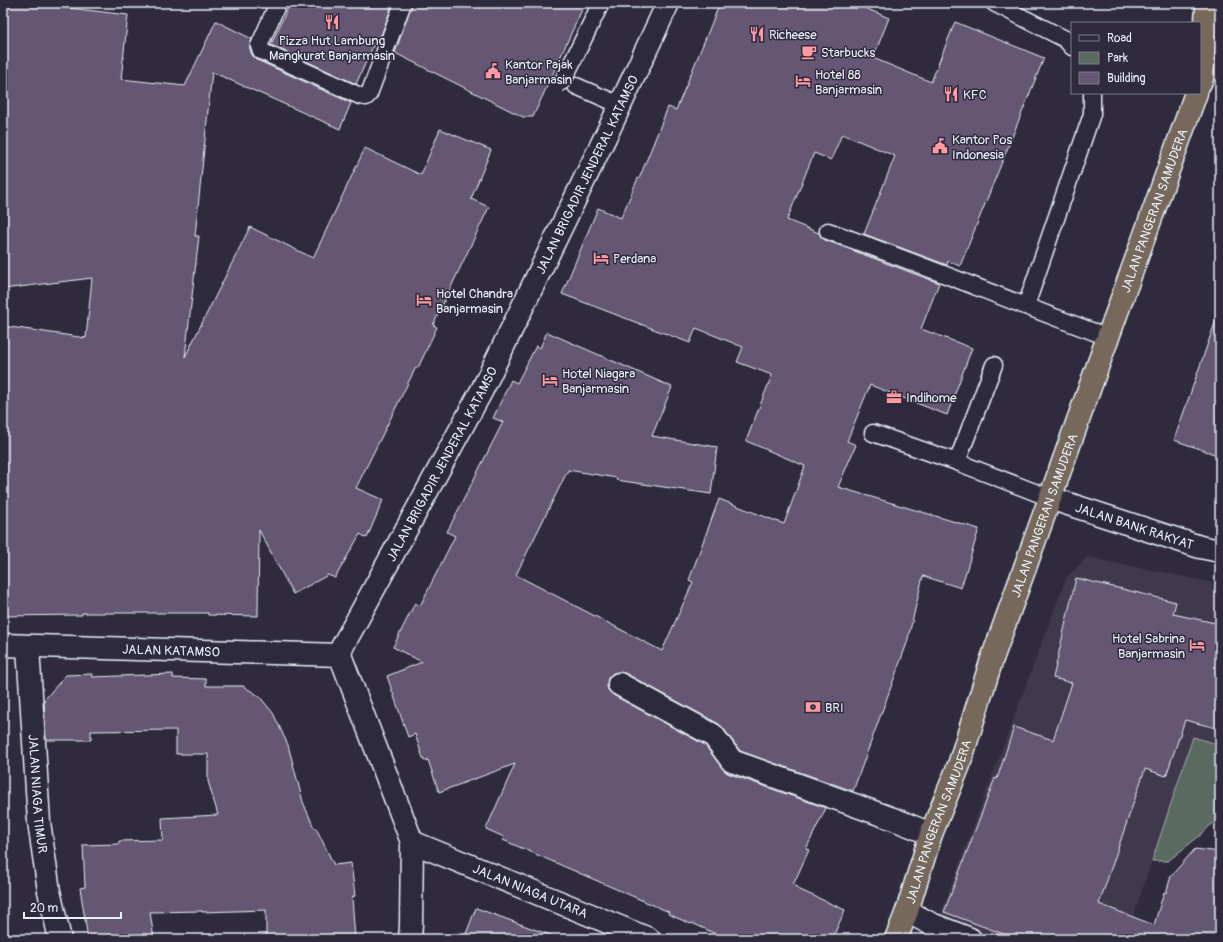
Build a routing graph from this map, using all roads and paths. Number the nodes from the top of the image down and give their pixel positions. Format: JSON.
{"nodes":[{"id":1,"x":278,"y":3,"type":"edge"},
{"id":2,"x":403,"y":3,"type":"edge"},
{"id":3,"x":601,"y":3,"type":"edge"},
{"id":4,"x":994,"y":3,"type":"edge"},
{"id":5,"x":662,"y":5,"type":"edge"},
{"id":6,"x":1209,"y":5,"type":"edge"},
{"id":7,"x":1071,"y":46,"type":"edge"},
{"id":8,"x":1220,"y":58,"type":"edge"},
{"id":9,"x":1201,"y":69,"type":"edge"},
{"id":10,"x":553,"y":82,"type":"dead end"},
{"id":11,"x":1201,"y":82,"type":"edge"},
{"id":12,"x":576,"y":86,"type":"dead end"},
{"id":13,"x":1092,"y":94,"type":"edge"},
{"id":14,"x":1196,"y":94,"type":"edge"},
{"id":15,"x":620,"y":105,"type":"junction"},
{"id":16,"x":828,"y":231,"type":"dead end"},
{"id":17,"x":1026,"y":306,"type":"junction"},
{"id":18,"x":1108,"y":336,"type":"junction"},
{"id":19,"x":994,"y":365,"type":"dead end"},
{"id":20,"x":873,"y":432,"type":"dead end"},
{"id":21,"x":957,"y":462,"type":"junction"},
{"id":22,"x":1050,"y":498,"type":"junction"},
{"id":23,"x":1220,"y":551,"type":"edge"},
{"id":24,"x":3,"y":646,"type":"edge"},
{"id":25,"x":28,"y":647,"type":"junction"},
{"id":26,"x":340,"y":655,"type":"junction"},
{"id":27,"x":619,"y":684,"type":"dead end"},
{"id":28,"x":931,"y":834,"type":"junction"},
{"id":29,"x":412,"y":842,"type":"junction"},
{"id":30,"x":907,"y":911,"type":"junction"},
{"id":31,"x":60,"y":939,"type":"edge"},
{"id":32,"x":410,"y":939,"type":"edge"},
{"id":33,"x":649,"y":939,"type":"edge"},
{"id":34,"x":896,"y":939,"type":"edge"},
{"id":35,"x":970,"y":939,"type":"edge"}],
"edges":[{"from":1,"to":2,"type":"lane"},
{"from":3,"to":10,"type":"lane","bridge":true},
{"from":4,"to":7,"type":"lane"},
{"from":5,"to":15,"type":"street","name":"JALAN BRIGADIR JENDERAL KATAMSO"},
{"from":6,"to":9,"type":"highway","name":"JALAN PANGERAN SAMUDERA"},
{"from":8,"to":11,"type":"highway","name":"JALAN PANGERAN SAMUDERA"},
{"from":12,"to":15,"type":"lane"},
{"from":13,"to":17,"type":"lane"},
{"from":14,"to":18,"type":"highway","name":"JALAN PANGERAN SAMUDERA"},
{"from":15,"to":26,"type":"street","name":"JALAN BRIGADIR JENDERAL KATAMSO"},
{"from":16,"to":17,"type":"lane"},
{"from":17,"to":18,"type":"lane"},
{"from":18,"to":22,"type":"highway","name":"JALAN PANGERAN SAMUDERA"},
{"from":19,"to":21,"type":"lane"},
{"from":20,"to":21,"type":"lane"},
{"from":21,"to":22,"type":"lane"},
{"from":22,"to":23,"type":"street","name":"JALAN BANK RAKYAT"},
{"from":22,"to":28,"type":"highway","name":"JALAN PANGERAN SAMUDERA"},
{"from":24,"to":25,"type":"street","name":"JALAN KATAMSO"},
{"from":25,"to":26,"type":"street","name":"JALAN KATAMSO"},
{"from":25,"to":31,"type":"street","name":"JALAN NIAGA TIMUR"},
{"from":26,"to":29,"type":"street"},
{"from":27,"to":28,"type":"street"},
{"from":28,"to":30,"type":"highway","name":"JALAN PANGERAN SAMUDERA"},
{"from":29,"to":32,"type":"street"},
{"from":29,"to":33,"type":"street","name":"JALAN NIAGA UTARA"},
{"from":30,"to":34,"type":"highway","name":"JALAN PANGERAN SAMUDERA"},
{"from":30,"to":35,"type":"street"}]}
